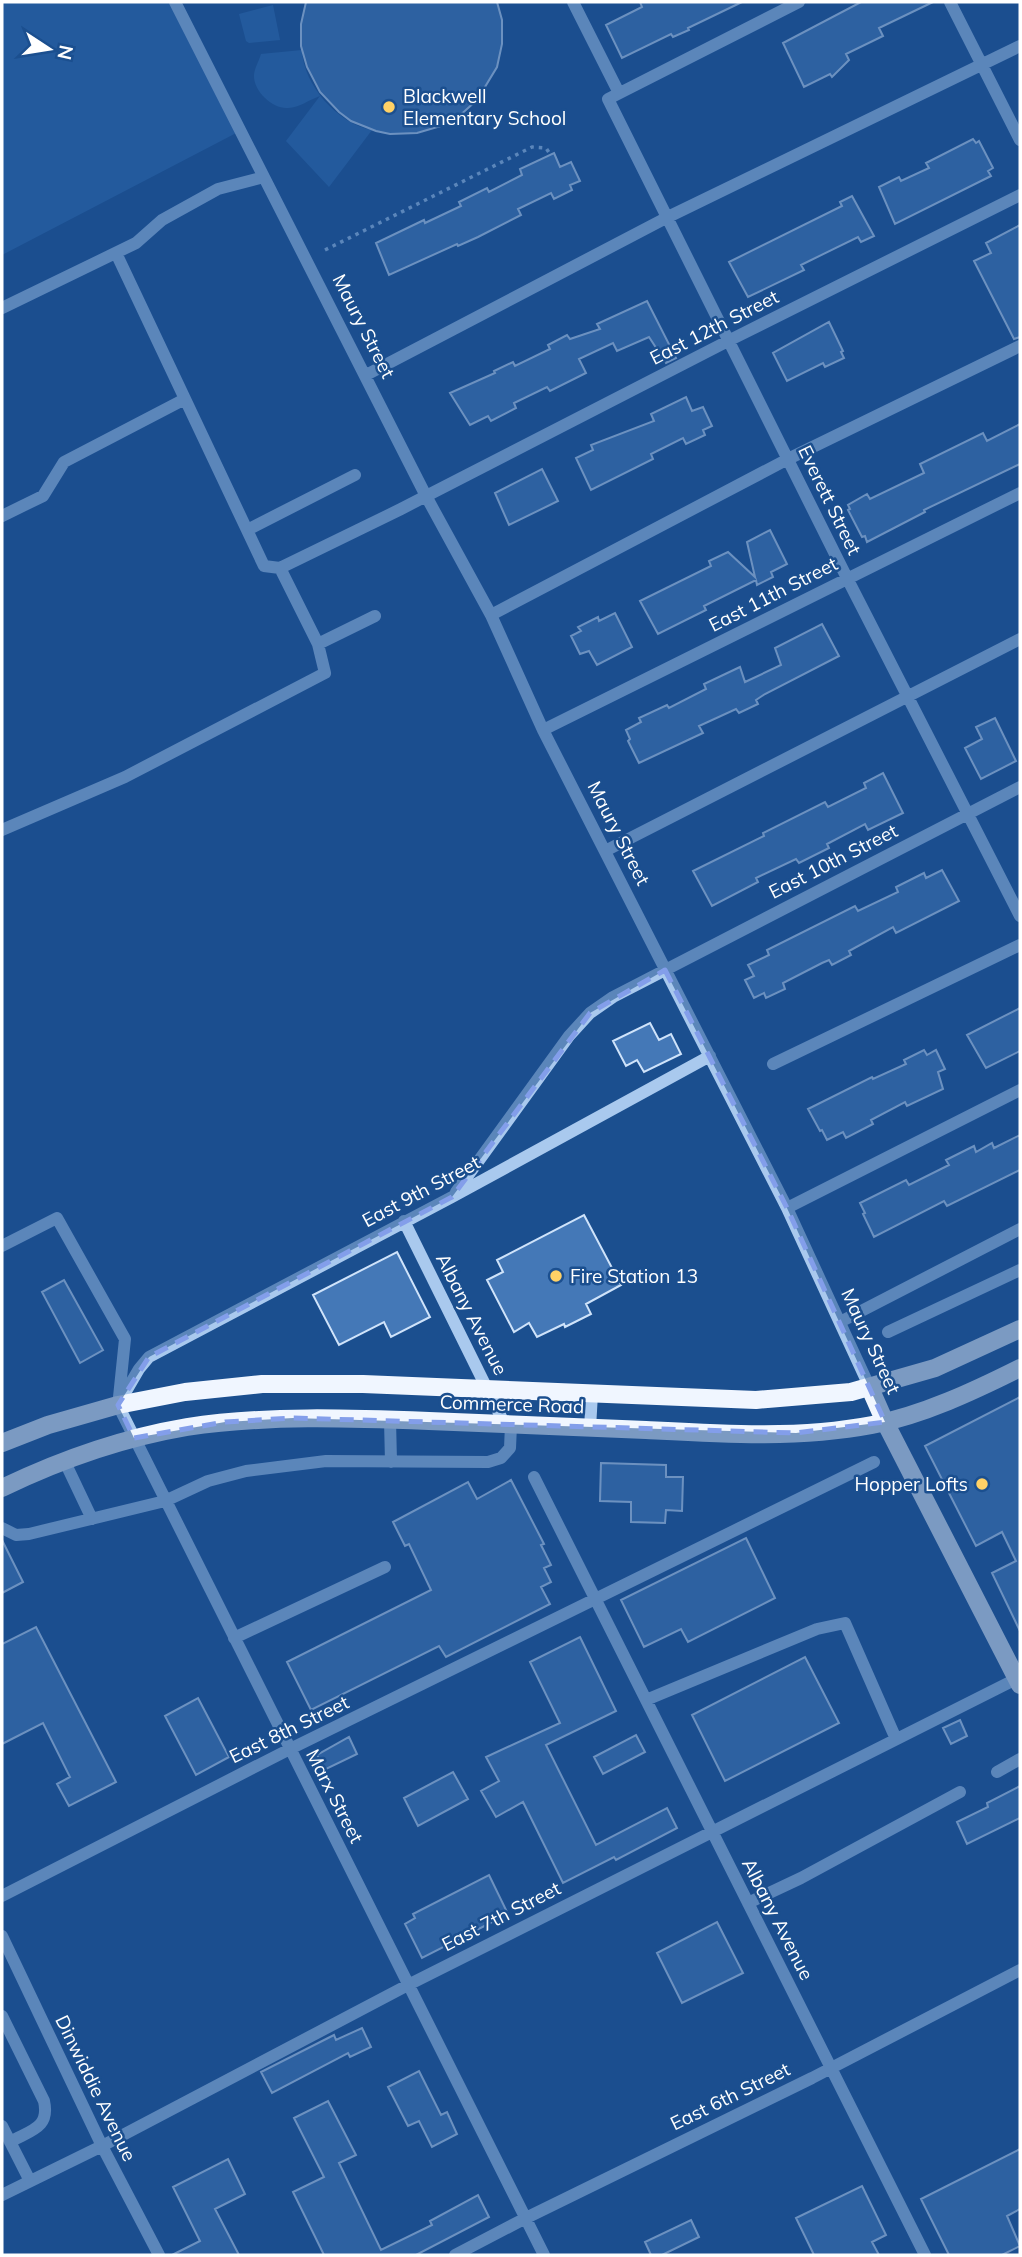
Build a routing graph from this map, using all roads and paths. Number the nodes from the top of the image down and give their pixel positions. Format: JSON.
{"nodes":[{"id":1,"x":175,"y":2,"type":"edge"},
{"id":2,"x":573,"y":2,"type":"edge"},
{"id":3,"x":799,"y":2,"type":"edge"},
{"id":4,"x":950,"y":2,"type":"edge"},
{"id":5,"x":1020,"y":46,"type":"edge"},
{"id":6,"x":982,"y":65,"type":"junction"},
{"id":7,"x":613,"y":96,"type":"junction"},
{"id":8,"x":1020,"y":140,"type":"edge"},
{"id":9,"x":550,"y":154,"type":"dead end"},
{"id":10,"x":264,"y":177,"type":"junction"},
{"id":11,"x":1020,"y":195,"type":"edge"},
{"id":12,"x":668,"y":217,"type":"junction"},
{"id":13,"x":325,"y":250,"type":"dead end"},
{"id":14,"x":116,"y":253,"type":"junction"},
{"id":15,"x":2,"y":308,"type":"edge"},
{"id":16,"x":730,"y":340,"type":"junction"},
{"id":17,"x":1020,"y":346,"type":"edge"},
{"id":18,"x":366,"y":375,"type":"junction"},
{"id":19,"x":185,"y":400,"type":"junction"},
{"id":20,"x":788,"y":459,"type":"junction"},
{"id":21,"x":355,"y":475,"type":"dead end"},
{"id":22,"x":1020,"y":493,"type":"edge"},
{"id":23,"x":426,"y":496,"type":"junction"},
{"id":24,"x":2,"y":516,"type":"edge"},
{"id":25,"x":247,"y":530,"type":"junction"},
{"id":26,"x":280,"y":568,"type":"junction"},
{"id":27,"x":847,"y":578,"type":"junction"},
{"id":28,"x":491,"y":615,"type":"junction"},
{"id":29,"x":375,"y":616,"type":"dead end"},
{"id":30,"x":1020,"y":639,"type":"edge"},
{"id":31,"x":318,"y":644,"type":"junction"},
{"id":32,"x":907,"y":696,"type":"junction"},
{"id":33,"x":543,"y":730,"type":"junction"},
{"id":34,"x":1020,"y":787,"type":"edge"},
{"id":35,"x":967,"y":813,"type":"junction"},
{"id":36,"x":2,"y":830,"type":"edge"},
{"id":37,"x":605,"y":851,"type":"junction"},
{"id":38,"x":1020,"y":916,"type":"edge"},
{"id":39,"x":1020,"y":945,"type":"edge"},
{"id":40,"x":665,"y":970,"type":"junction"},
{"id":41,"x":710,"y":1056,"type":"junction"},
{"id":42,"x":773,"y":1064,"type":"dead end"},
{"id":43,"x":1020,"y":1090,"type":"edge"},
{"id":44,"x":452,"y":1197,"type":"junction"},
{"id":45,"x":787,"y":1208,"type":"junction"},
{"id":46,"x":404,"y":1221,"type":"junction"},
{"id":47,"x":1020,"y":1229,"type":"edge"},
{"id":48,"x":2,"y":1246,"type":"edge"},
{"id":49,"x":1020,"y":1270,"type":"edge"},
{"id":50,"x":840,"y":1322,"type":"junction"},
{"id":51,"x":1020,"y":1329,"type":"edge"},
{"id":52,"x":888,"y":1332,"type":"dead end"},
{"id":53,"x":1020,"y":1368,"type":"edge"},
{"id":54,"x":870,"y":1388,"type":"junction"},
{"id":55,"x":489,"y":1389,"type":"junction"},
{"id":56,"x":592,"y":1394,"type":"junction"},
{"id":57,"x":118,"y":1405,"type":"junction"},
{"id":58,"x":390,"y":1420,"type":"junction"},
{"id":59,"x":885,"y":1422,"type":"junction"},
{"id":60,"x":508,"y":1425,"type":"junction"},
{"id":61,"x":590,"y":1428,"type":"junction"},
{"id":62,"x":134,"y":1438,"type":"junction"},
{"id":63,"x":2,"y":1443,"type":"edge"},
{"id":64,"x":64,"y":1460,"type":"junction"},
{"id":65,"x":391,"y":1462,"type":"junction"},
{"id":66,"x":874,"y":1462,"type":"dead end"},
{"id":67,"x":534,"y":1477,"type":"dead end"},
{"id":68,"x":2,"y":1488,"type":"edge"},
{"id":69,"x":165,"y":1501,"type":"junction"},
{"id":70,"x":92,"y":1519,"type":"junction"},
{"id":71,"x":2,"y":1528,"type":"edge"},
{"id":72,"x":384,"y":1567,"type":"dead end"},
{"id":73,"x":596,"y":1600,"type":"junction"},
{"id":74,"x":234,"y":1637,"type":"junction"},
{"id":75,"x":1019,"y":1680,"type":"edge"},
{"id":76,"x":646,"y":1700,"type":"junction"},
{"id":77,"x":896,"y":1739,"type":"junction"},
{"id":78,"x":290,"y":1749,"type":"junction"},
{"id":79,"x":1020,"y":1759,"type":"edge"},
{"id":80,"x":997,"y":1772,"type":"dead end"},
{"id":81,"x":960,"y":1792,"type":"dead end"},
{"id":82,"x":713,"y":1831,"type":"junction"},
{"id":83,"x":2,"y":1896,"type":"edge"},
{"id":84,"x":748,"y":1903,"type":"junction"},
{"id":85,"x":2,"y":1936,"type":"edge"},
{"id":86,"x":1020,"y":1970,"type":"edge"},
{"id":87,"x":408,"y":1985,"type":"junction"},
{"id":88,"x":2,"y":2015,"type":"edge"},
{"id":89,"x":831,"y":2068,"type":"junction"},
{"id":90,"x":2,"y":2126,"type":"edge"},
{"id":91,"x":10,"y":2142,"type":"junction"},
{"id":92,"x":102,"y":2146,"type":"junction"},
{"id":93,"x":30,"y":2181,"type":"junction"},
{"id":94,"x":2,"y":2195,"type":"edge"},
{"id":95,"x":526,"y":2218,"type":"junction"},
{"id":96,"x":159,"y":2255,"type":"edge"},
{"id":97,"x":456,"y":2255,"type":"edge"},
{"id":98,"x":544,"y":2255,"type":"edge"},
{"id":99,"x":925,"y":2255,"type":"edge"}],
"edges":[{"from":1,"to":10,"type":"street","name":"Maury Street"},
{"from":2,"to":7,"type":"street","name":"Everett Street"},
{"from":3,"to":7,"type":"street"},
{"from":4,"to":6,"type":"street"},
{"from":5,"to":6,"type":"street"},
{"from":6,"to":8,"type":"street"},
{"from":6,"to":12,"type":"street"},
{"from":7,"to":12,"type":"street","name":"Everett Street"},
{"from":9,"to":13,"type":"path"},
{"from":10,"to":14,"type":"street"},
{"from":10,"to":18,"type":"street","name":"Maury Street"},
{"from":11,"to":16,"type":"street","name":"East 12th Street"},
{"from":12,"to":16,"type":"street","name":"Everett Street"},
{"from":12,"to":18,"type":"street"},
{"from":14,"to":15,"type":"street"},
{"from":14,"to":19,"type":"street"},
{"from":16,"to":20,"type":"street","name":"Everett Street"},
{"from":16,"to":23,"type":"street","name":"East 12th Street"},
{"from":17,"to":20,"type":"street"},
{"from":18,"to":23,"type":"street","name":"Maury Street"},
{"from":19,"to":24,"type":"street"},
{"from":19,"to":25,"type":"street"},
{"from":20,"to":27,"type":"street","name":"Everett Street"},
{"from":20,"to":28,"type":"street"},
{"from":21,"to":25,"type":"street"},
{"from":22,"to":27,"type":"street","name":"East 11th Street"},
{"from":23,"to":26,"type":"street","name":"East 12th Street"},
{"from":23,"to":28,"type":"street","name":"Maury Street"},
{"from":25,"to":26,"type":"street"},
{"from":26,"to":31,"type":"street"},
{"from":27,"to":32,"type":"street","name":"Everett Street"},
{"from":27,"to":33,"type":"street","name":"East 11th Street"},
{"from":28,"to":33,"type":"street","name":"Maury Street"},
{"from":29,"to":31,"type":"street"},
{"from":30,"to":32,"type":"street"},
{"from":31,"to":36,"type":"street"},
{"from":32,"to":35,"type":"street","name":"Everett Street"},
{"from":32,"to":37,"type":"street"},
{"from":33,"to":37,"type":"street","name":"Maury Street"},
{"from":34,"to":35,"type":"street","name":"East 10th Street"},
{"from":35,"to":38,"type":"street","name":"Everett Street"},
{"from":35,"to":40,"type":"street","name":"East 10th Street"},
{"from":37,"to":40,"type":"street","name":"Maury Street"},
{"from":39,"to":42,"type":"street"},
{"from":40,"to":41,"type":"street","name":"Maury Street"},
{"from":40,"to":44,"type":"street","name":"East 10th Street"},
{"from":41,"to":44,"type":"street","name":"East 9th Street"},
{"from":41,"to":45,"type":"street","name":"Maury Street"},
{"from":43,"to":45,"type":"street"},
{"from":44,"to":46,"type":"street","name":"East 9th Street"},
{"from":45,"to":50,"type":"street","name":"Maury Street"},
{"from":46,"to":55,"type":"street","name":"Albany Avenue"},
{"from":46,"to":57,"type":"street","name":"East 9th Street"},
{"from":47,"to":50,"type":"street"},
{"from":48,"to":57,"type":"street"},
{"from":49,"to":52,"type":"street"},
{"from":50,"to":54,"type":"street","name":"Maury Street"},
{"from":51,"to":54,"type":"main road","name":"Commerce Road"},
{"from":53,"to":59,"type":"main road","name":"Commerce Road"},
{"from":54,"to":56,"type":"main road","name":"Commerce Road"},
{"from":54,"to":59,"type":"main road","name":"Maury Street"},
{"from":55,"to":56,"type":"main road","name":"Commerce Road"},
{"from":55,"to":57,"type":"main road","name":"Commerce Road"},
{"from":55,"to":60,"type":"street","name":"Albany Avenue"},
{"from":56,"to":61,"type":"street"},
{"from":57,"to":62,"type":"street","name":"Marx Street"},
{"from":57,"to":63,"type":"main road","name":"Commerce Road"},
{"from":58,"to":60,"type":"main road","name":"Commerce Road"},
{"from":58,"to":62,"type":"main road","name":"Commerce Road"},
{"from":58,"to":65,"type":"street"},
{"from":59,"to":61,"type":"main road","name":"Commerce Road"},
{"from":59,"to":75,"type":"main road","name":"Maury Street"},
{"from":60,"to":61,"type":"main road","name":"Commerce Road"},
{"from":60,"to":65,"type":"street"},
{"from":62,"to":64,"type":"main road","name":"Commerce Road"},
{"from":62,"to":69,"type":"street","name":"Marx Street"},
{"from":64,"to":68,"type":"main road","name":"Commerce Road"},
{"from":64,"to":70,"type":"street"},
{"from":65,"to":69,"type":"street"},
{"from":66,"to":73,"type":"street"},
{"from":67,"to":73,"type":"street","name":"Albany Avenue"},
{"from":69,"to":70,"type":"street"},
{"from":69,"to":74,"type":"street","name":"Marx Street"},
{"from":70,"to":71,"type":"street"},
{"from":72,"to":74,"type":"street"},
{"from":73,"to":76,"type":"street","name":"Albany Avenue"},
{"from":73,"to":78,"type":"street","name":"East 8th Street"},
{"from":74,"to":78,"type":"street","name":"Marx Street"},
{"from":75,"to":77,"type":"street","name":"East 7th Street"},
{"from":76,"to":77,"type":"street"},
{"from":76,"to":82,"type":"street","name":"Albany Avenue"},
{"from":77,"to":82,"type":"street","name":"East 7th Street"},
{"from":78,"to":83,"type":"street","name":"East 8th Street"},
{"from":78,"to":87,"type":"street","name":"Marx Street"},
{"from":79,"to":80,"type":"street"},
{"from":81,"to":84,"type":"street"},
{"from":82,"to":84,"type":"street","name":"Albany Avenue"},
{"from":82,"to":87,"type":"street","name":"East 7th Street"},
{"from":84,"to":89,"type":"street","name":"Albany Avenue"},
{"from":85,"to":92,"type":"street","name":"Dinwiddie Avenue"},
{"from":86,"to":89,"type":"street","name":"East 6th Street"},
{"from":87,"to":92,"type":"street","name":"East 7th Street"},
{"from":87,"to":95,"type":"street","name":"Marx Street"},
{"from":88,"to":91,"type":"street"},
{"from":89,"to":95,"type":"street","name":"East 6th Street"},
{"from":89,"to":99,"type":"street","name":"Albany Avenue"},
{"from":90,"to":91,"type":"street"},
{"from":91,"to":93,"type":"street"},
{"from":92,"to":93,"type":"street","name":"East 7th Street"},
{"from":92,"to":96,"type":"street","name":"Dinwiddie Avenue"},
{"from":93,"to":94,"type":"street","name":"East 7th Street"},
{"from":95,"to":97,"type":"street","name":"East 6th Street"},
{"from":95,"to":98,"type":"street","name":"Marx Street"}]}
